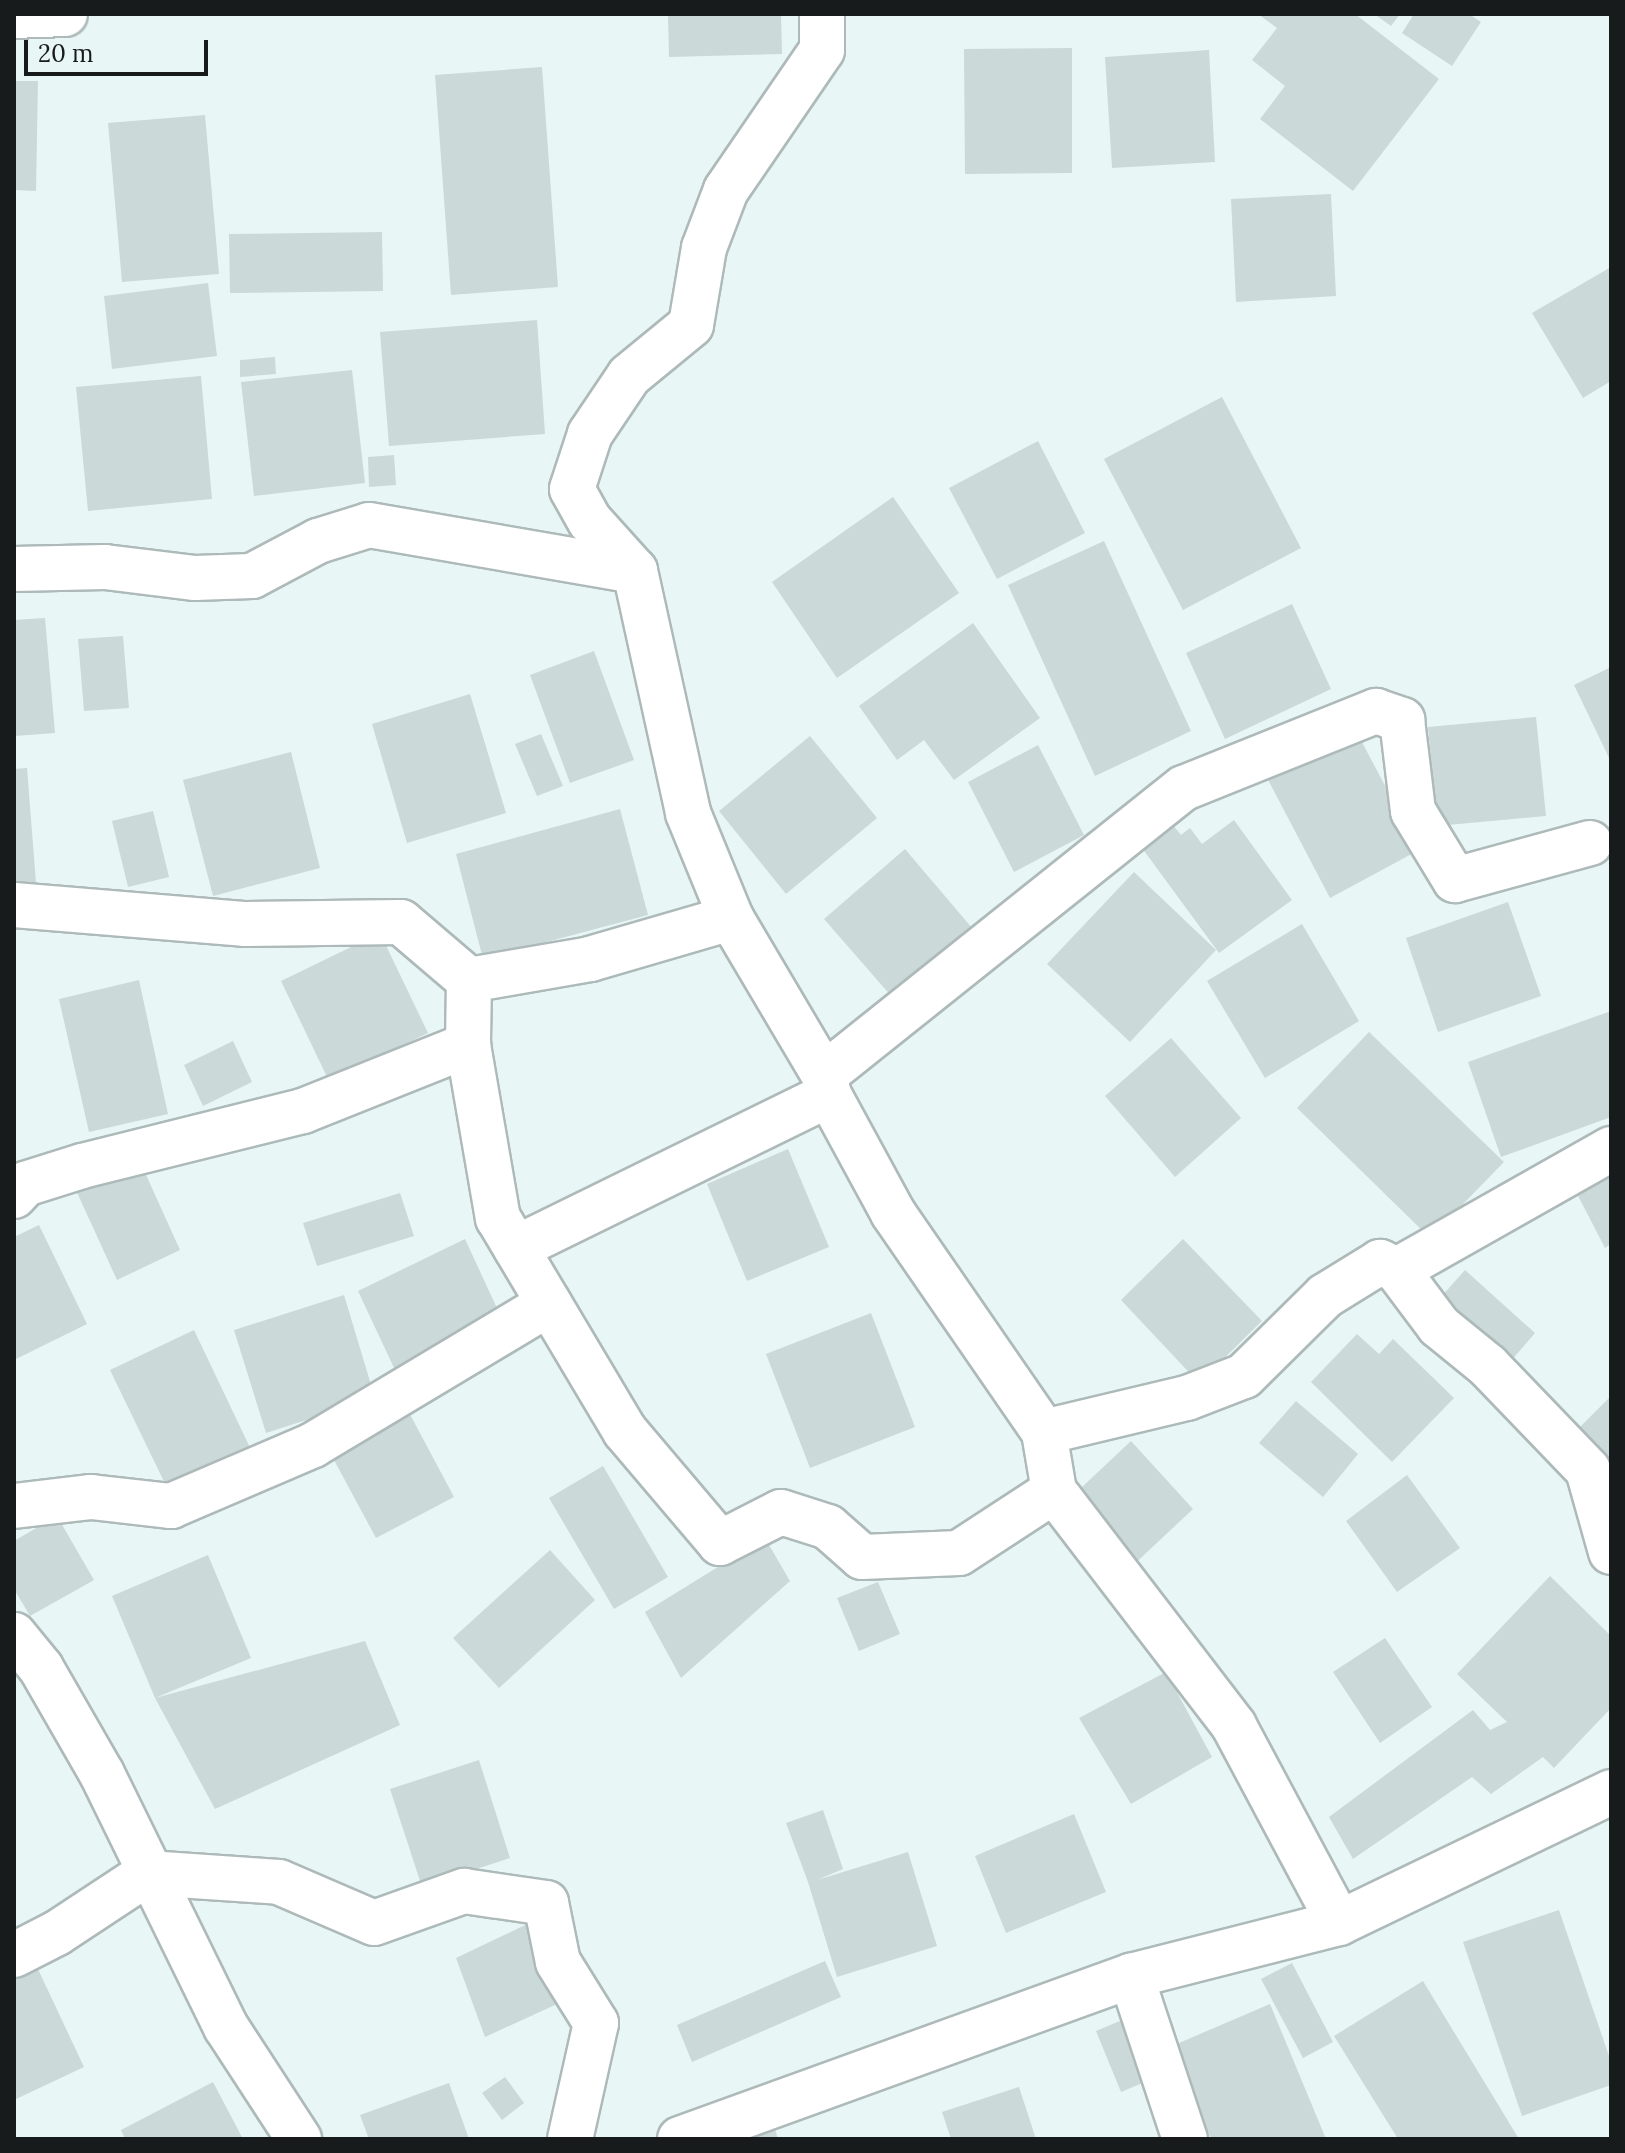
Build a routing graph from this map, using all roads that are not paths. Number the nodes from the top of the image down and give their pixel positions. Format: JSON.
{"nodes":[{"id":1,"x":65,"y":14,"type":"edge"},
{"id":2,"x":822,"y":14,"type":"edge"},
{"id":3,"x":14,"y":16,"type":"edge"},
{"id":4,"x":14,"y":569,"type":"edge"},
{"id":5,"x":635,"y":571,"type":"junction"},
{"id":6,"x":1590,"y":843,"type":"dead end"},
{"id":7,"x":14,"y":905,"type":"edge"},
{"id":8,"x":731,"y":918,"type":"junction"},
{"id":9,"x":469,"y":980,"type":"junction"},
{"id":10,"x":468,"y":1045,"type":"junction"},
{"id":11,"x":827,"y":1085,"type":"junction"},
{"id":12,"x":1611,"y":1149,"type":"edge"},
{"id":13,"x":14,"y":1196,"type":"edge"},
{"id":14,"x":516,"y":1248,"type":"junction"},
{"id":15,"x":1397,"y":1270,"type":"junction"},
{"id":16,"x":549,"y":1304,"type":"junction"},
{"id":17,"x":1044,"y":1432,"type":"junction"},
{"id":18,"x":1054,"y":1491,"type":"junction"},
{"id":19,"x":14,"y":1506,"type":"edge"},
{"id":20,"x":1611,"y":1552,"type":"edge"},
{"id":21,"x":14,"y":1635,"type":"edge"},
{"id":22,"x":1611,"y":1792,"type":"edge"},
{"id":23,"x":148,"y":1873,"type":"junction"},
{"id":24,"x":1339,"y":1923,"type":"junction"},
{"id":25,"x":14,"y":1955,"type":"edge"},
{"id":26,"x":1131,"y":1976,"type":"junction"},
{"id":27,"x":299,"y":2139,"type":"edge"},
{"id":28,"x":570,"y":2139,"type":"edge"},
{"id":29,"x":680,"y":2139,"type":"edge"},
{"id":30,"x":1185,"y":2139,"type":"edge"}],
"edges":[{"from":1,"to":3,"type":"street"},
{"from":2,"to":5,"type":"street"},
{"from":4,"to":5,"type":"street"},
{"from":5,"to":8,"type":"street"},
{"from":6,"to":11,"type":"street"},
{"from":7,"to":9,"type":"street"},
{"from":8,"to":9,"type":"street"},
{"from":8,"to":11,"type":"street"},
{"from":9,"to":10,"type":"street"},
{"from":10,"to":13,"type":"street"},
{"from":10,"to":14,"type":"street"},
{"from":11,"to":14,"type":"street"},
{"from":11,"to":17,"type":"street"},
{"from":12,"to":15,"type":"street"},
{"from":14,"to":16,"type":"street"},
{"from":15,"to":17,"type":"street"},
{"from":15,"to":20,"type":"street"},
{"from":16,"to":18,"type":"street"},
{"from":16,"to":19,"type":"street"},
{"from":17,"to":18,"type":"street"},
{"from":18,"to":24,"type":"street"},
{"from":21,"to":23,"type":"street"},
{"from":22,"to":24,"type":"street"},
{"from":23,"to":25,"type":"street"},
{"from":23,"to":27,"type":"street"},
{"from":23,"to":28,"type":"street"},
{"from":24,"to":26,"type":"street"},
{"from":26,"to":29,"type":"street"},
{"from":26,"to":30,"type":"street"}]}
